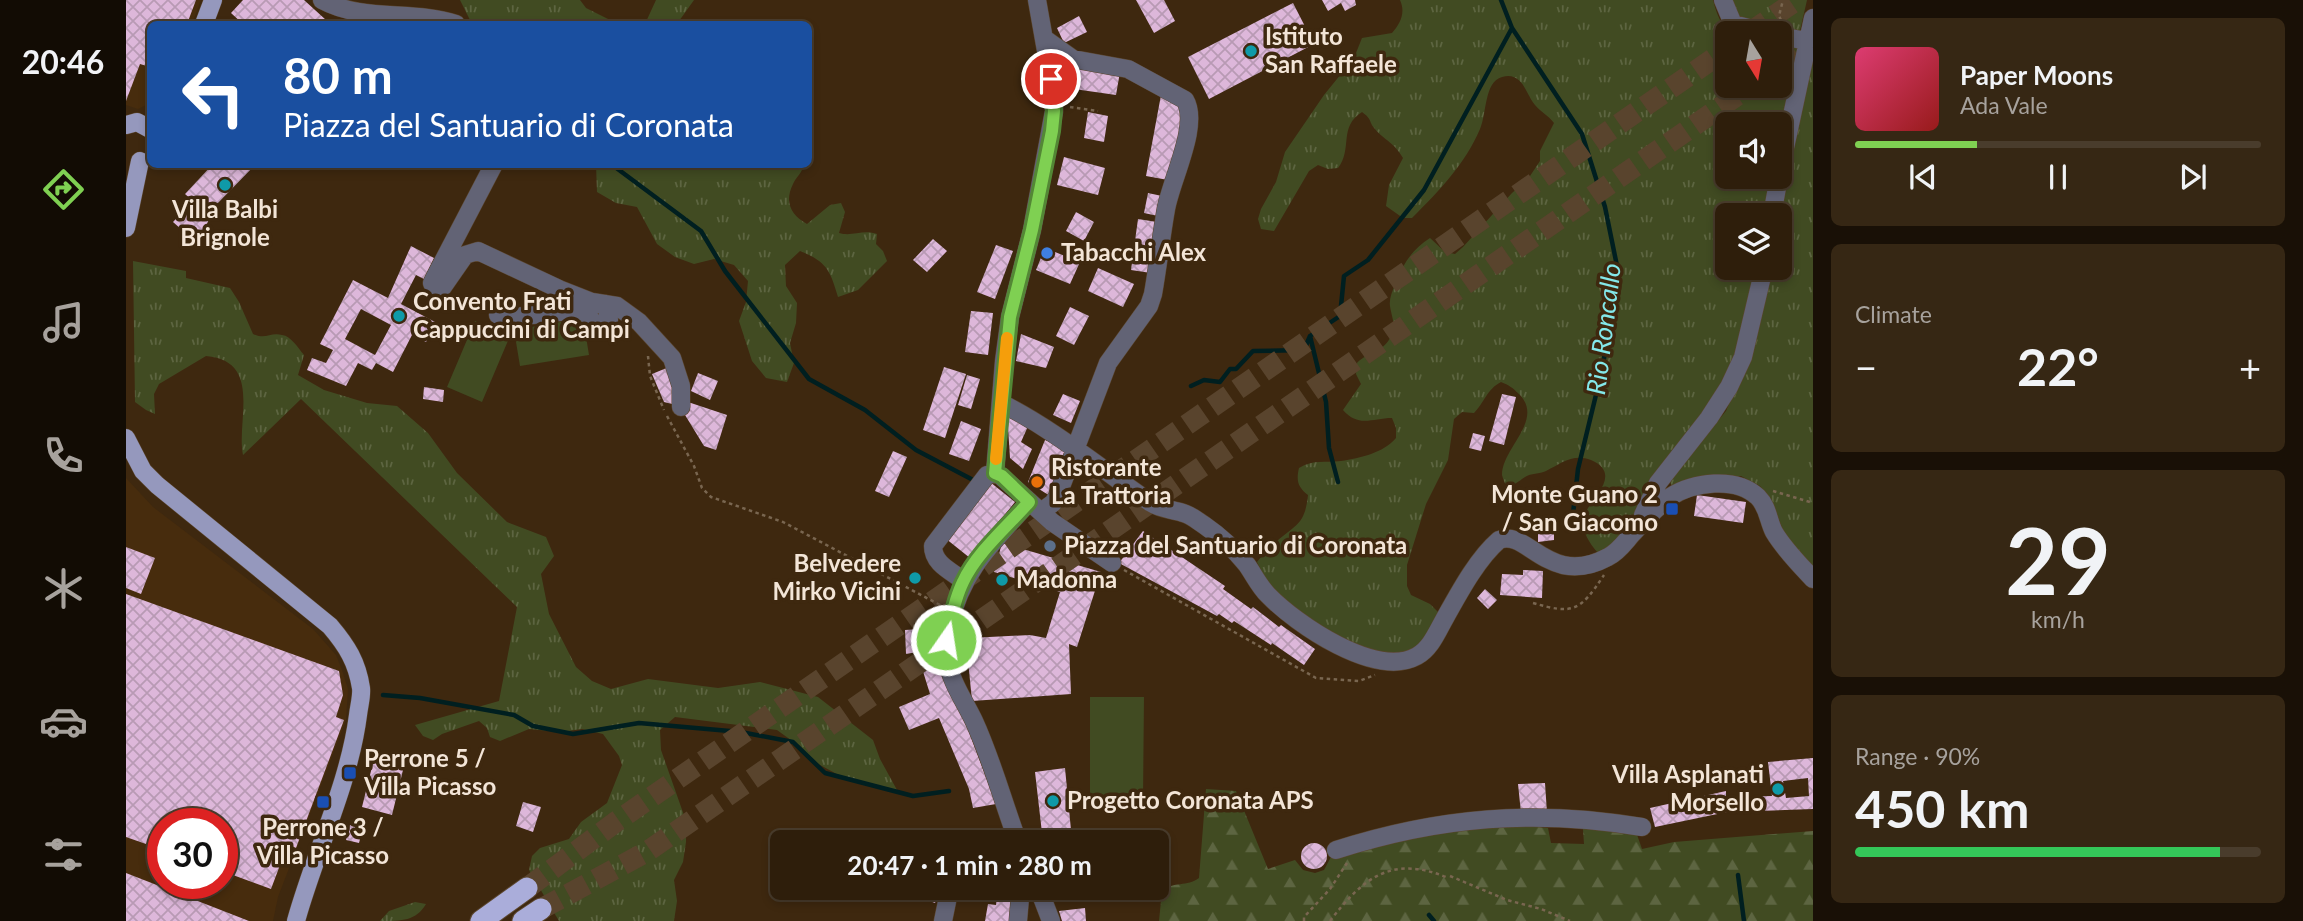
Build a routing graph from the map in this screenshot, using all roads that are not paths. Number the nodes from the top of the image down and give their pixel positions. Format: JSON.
{"nodes":[{"id":1,"x":213,"y":0,"type":"edge"},
{"id":2,"x":322,"y":0,"type":"edge"},
{"id":3,"x":1037,"y":0,"type":"edge"},
{"id":4,"x":1723,"y":0,"type":"edge"},
{"id":5,"x":1813,"y":18,"type":"edge"},
{"id":6,"x":205,"y":21,"type":"edge"},
{"id":7,"x":446,"y":21,"type":"edge"},
{"id":8,"x":1732,"y":21,"type":"edge"},
{"id":9,"x":1792,"y":38,"type":"edge"},
{"id":10,"x":1045,"y":39,"type":"junction"},
{"id":11,"x":1807,"y":41,"type":"junction"},
{"id":12,"x":1792,"y":113,"type":"edge"},
{"id":13,"x":139,"y":158,"type":"edge"},
{"id":14,"x":492,"y":168,"type":"edge"},
{"id":15,"x":126,"y":178,"type":"edge"},
{"id":16,"x":127,"y":221,"type":"edge"},
{"id":17,"x":1761,"y":280,"type":"edge"},
{"id":18,"x":606,"y":304,"type":"junction"},
{"id":19,"x":498,"y":315,"type":"dead end"},
{"id":20,"x":1001,"y":403,"type":"junction"},
{"id":21,"x":681,"y":407,"type":"dead end"},
{"id":22,"x":126,"y":438,"type":"edge"},
{"id":23,"x":1075,"y":448,"type":"junction"},
{"id":24,"x":995,"y":473,"type":"junction"},
{"id":25,"x":1035,"y":507,"type":"junction"},
{"id":26,"x":1636,"y":529,"type":"junction"},
{"id":27,"x":1112,"y":563,"type":"road end"},
{"id":28,"x":1813,"y":579,"type":"edge"},
{"id":29,"x":964,"y":581,"type":"junction"},
{"id":30,"x":1642,"y":827,"type":"dead end"},
{"id":31,"x":1014,"y":830,"type":"edge"},
{"id":32,"x":1341,"y":856,"type":"road end"},
{"id":33,"x":527,"y":888,"type":"tunnel mouth"},
{"id":34,"x":947,"y":900,"type":"edge"},
{"id":35,"x":1020,"y":900,"type":"edge"},
{"id":36,"x":1043,"y":900,"type":"edge"},
{"id":37,"x":541,"y":909,"type":"tunnel mouth"},
{"id":38,"x":296,"y":921,"type":"edge"},
{"id":39,"x":481,"y":921,"type":"edge"},
{"id":40,"x":523,"y":921,"type":"edge"},
{"id":41,"x":943,"y":921,"type":"edge"},
{"id":42,"x":1018,"y":921,"type":"edge"},
{"id":43,"x":1051,"y":921,"type":"edge"}],
"edges":[{"from":1,"to":6,"type":"main road"},
{"from":2,"to":7,"type":"street"},
{"from":3,"to":10,"type":"street"},
{"from":4,"to":8,"type":"street"},
{"from":5,"to":11,"type":"street"},
{"from":9,"to":11,"type":"street"},
{"from":10,"to":20,"type":"street"},
{"from":10,"to":23,"type":"street"},
{"from":11,"to":12,"type":"street"},
{"from":13,"to":16,"type":"main road"},
{"from":14,"to":18,"type":"street"},
{"from":15,"to":16,"type":"main road"},
{"from":17,"to":26,"type":"street"},
{"from":18,"to":19,"type":"street"},
{"from":18,"to":21,"type":"street"},
{"from":20,"to":23,"type":"street"},
{"from":20,"to":24,"type":"street"},
{"from":22,"to":38,"type":"main road"},
{"from":23,"to":25,"type":"street"},
{"from":23,"to":26,"type":"street"},
{"from":24,"to":25,"type":"street"},
{"from":24,"to":29,"type":"street"},
{"from":25,"to":27,"type":"street"},
{"from":25,"to":29,"type":"street"},
{"from":26,"to":28,"type":"street"},
{"from":29,"to":31,"type":"street"},
{"from":30,"to":32,"type":"street"},
{"from":33,"to":39,"type":"highway"},
{"from":34,"to":41,"type":"street"},
{"from":35,"to":42,"type":"street"},
{"from":36,"to":43,"type":"street"},
{"from":37,"to":40,"type":"highway"}]}
